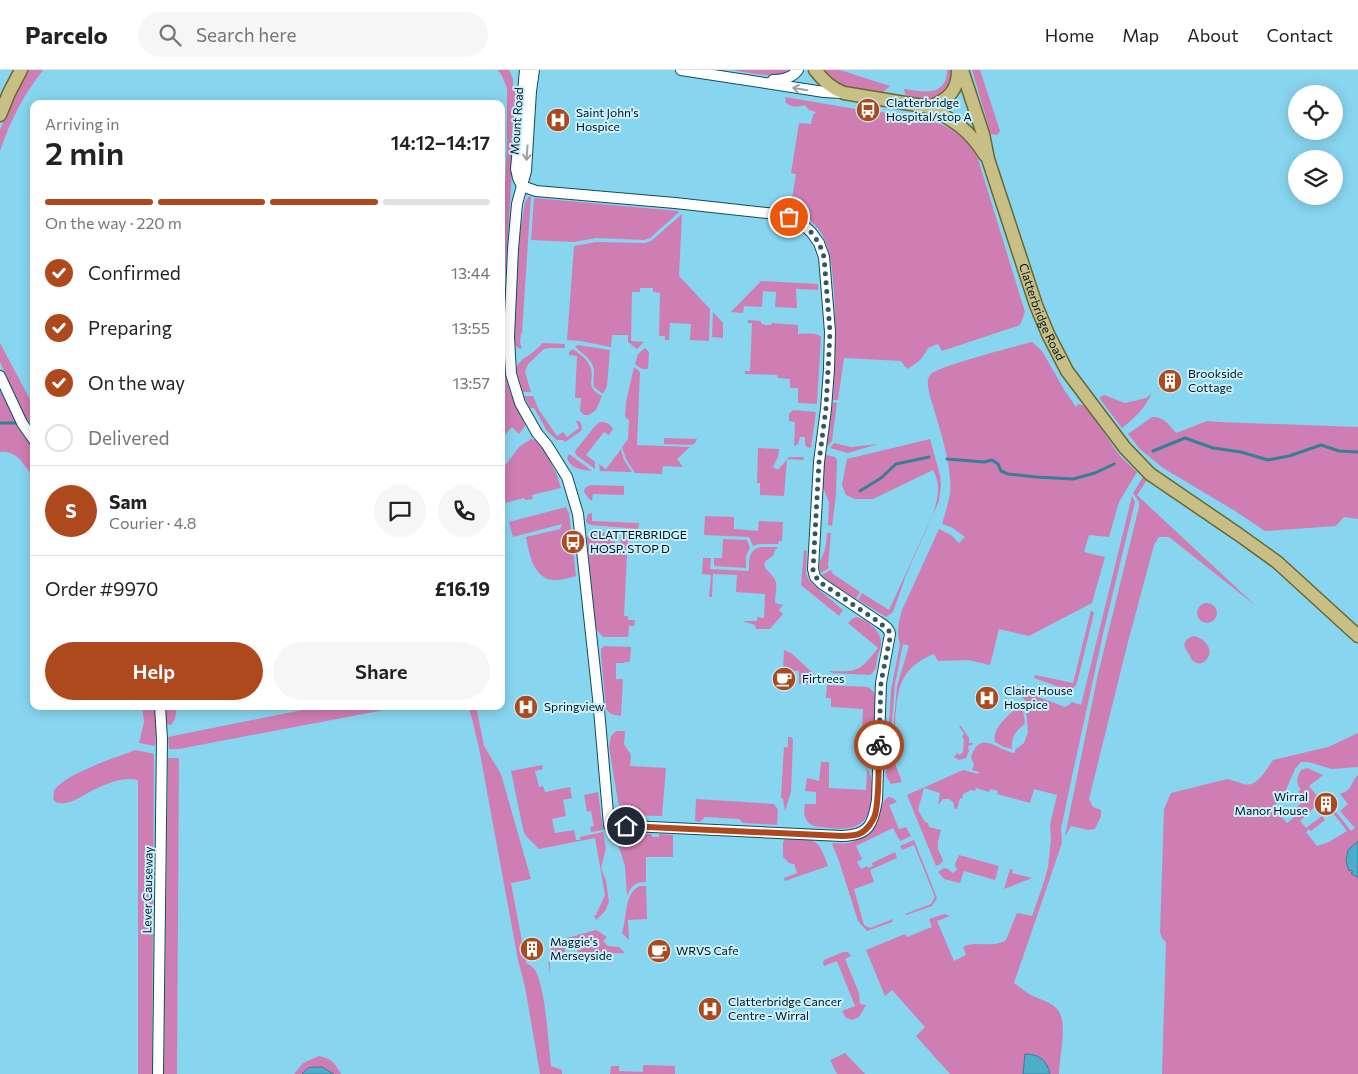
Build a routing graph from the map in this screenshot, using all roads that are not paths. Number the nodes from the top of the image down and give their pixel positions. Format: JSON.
{"nodes":[{"id":1,"x":21,"y":70,"type":"edge"},
{"id":2,"x":534,"y":70,"type":"edge"},
{"id":3,"x":682,"y":70,"type":"edge"},
{"id":4,"x":798,"y":70,"type":"edge"},
{"id":5,"x":815,"y":70,"type":"edge"},
{"id":6,"x":960,"y":70,"type":"edge"},
{"id":7,"x":522,"y":73,"type":"edge"},
{"id":8,"x":757,"y":81,"type":"junction"},
{"id":9,"x":844,"y":93,"type":"junction"},
{"id":10,"x":929,"y":106,"type":"junction"},
{"id":11,"x":0,"y":115,"type":"edge"},
{"id":12,"x":988,"y":159,"type":"junction"},
{"id":13,"x":522,"y":186,"type":"junction"},
{"id":14,"x":0,"y":376,"type":"edge"},
{"id":15,"x":30,"y":434,"type":"edge"},
{"id":16,"x":1358,"y":636,"type":"edge"},
{"id":17,"x":160,"y":710,"type":"edge"},
{"id":18,"x":158,"y":1074,"type":"edge"}],
"edges":[{"from":1,"to":11,"type":"main road"},
{"from":2,"to":13,"type":"street","name":"Mount Road","one_way":true},
{"from":3,"to":8,"type":"street"},
{"from":4,"to":8,"type":"street"},
{"from":5,"to":9,"type":"main road"},
{"from":6,"to":10,"type":"main road"},
{"from":6,"to":12,"type":"main road","name":"Clatterbridge Road"},
{"from":7,"to":13,"type":"street","name":"Mount Road"},
{"from":9,"to":8,"type":"street","one_way":true},
{"from":9,"to":10,"type":"main road"},
{"from":10,"to":12,"type":"main road","name":"Clatterbridge Road"},
{"from":12,"to":16,"type":"main road","name":"Clatterbridge Road"},
{"from":13,"to":13,"type":"street"},
{"from":14,"to":15,"type":"street"},
{"from":17,"to":18,"type":"street","name":"Lever Causeway"}]}
